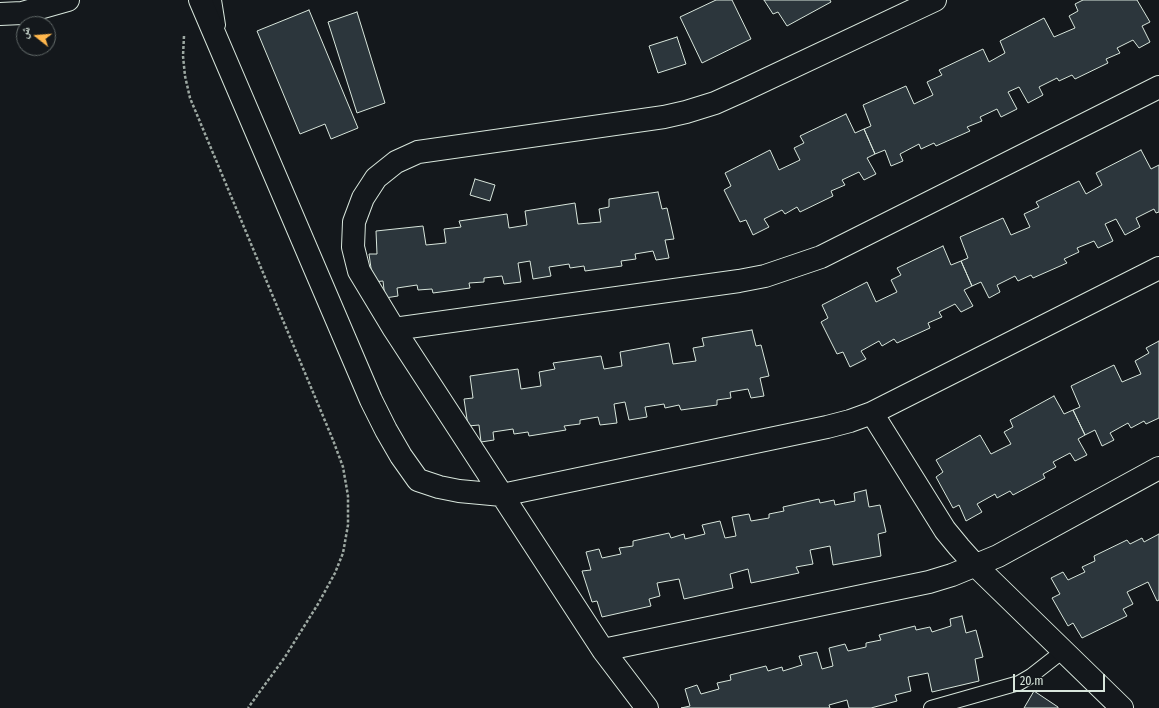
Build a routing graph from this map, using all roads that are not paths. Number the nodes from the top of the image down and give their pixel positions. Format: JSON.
{"nodes":[{"id":1,"x":68,"y":0,"type":"edge"},
{"id":2,"x":200,"y":0,"type":"edge"},
{"id":3,"x":214,"y":0,"type":"edge"},
{"id":4,"x":935,"y":0,"type":"edge"},
{"id":5,"x":0,"y":14,"type":"edge"},
{"id":6,"x":222,"y":54,"type":"junction"},
{"id":7,"x":1159,"y":87,"type":"edge"},
{"id":8,"x":1159,"y":268,"type":"edge"},
{"id":9,"x":394,"y":329,"type":"junction"},
{"id":10,"x":872,"y":413,"type":"junction"},
{"id":11,"x":1159,"y":468,"type":"edge"},
{"id":12,"x":502,"y":494,"type":"junction"},
{"id":13,"x":976,"y":566,"type":"junction"},
{"id":14,"x":603,"y":650,"type":"junction"},
{"id":15,"x":1063,"y":651,"type":"junction"},
{"id":16,"x":647,"y":708,"type":"edge"},
{"id":17,"x":930,"y":708,"type":"edge"},
{"id":18,"x":1122,"y":708,"type":"edge"}],
"edges":[{"from":1,"to":5,"type":"street"},
{"from":2,"to":6,"type":"street"},
{"from":3,"to":6,"type":"lane"},
{"from":4,"to":9,"type":"street"},
{"from":6,"to":12,"type":"street"},
{"from":7,"to":9,"type":"street"},
{"from":8,"to":10,"type":"street"},
{"from":9,"to":12,"type":"street"},
{"from":10,"to":12,"type":"street"},
{"from":10,"to":13,"type":"street"},
{"from":11,"to":13,"type":"street"},
{"from":12,"to":14,"type":"street"},
{"from":13,"to":14,"type":"street"},
{"from":13,"to":15,"type":"street"},
{"from":14,"to":16,"type":"street"},
{"from":15,"to":17,"type":"lane"},
{"from":15,"to":18,"type":"street"}]}
